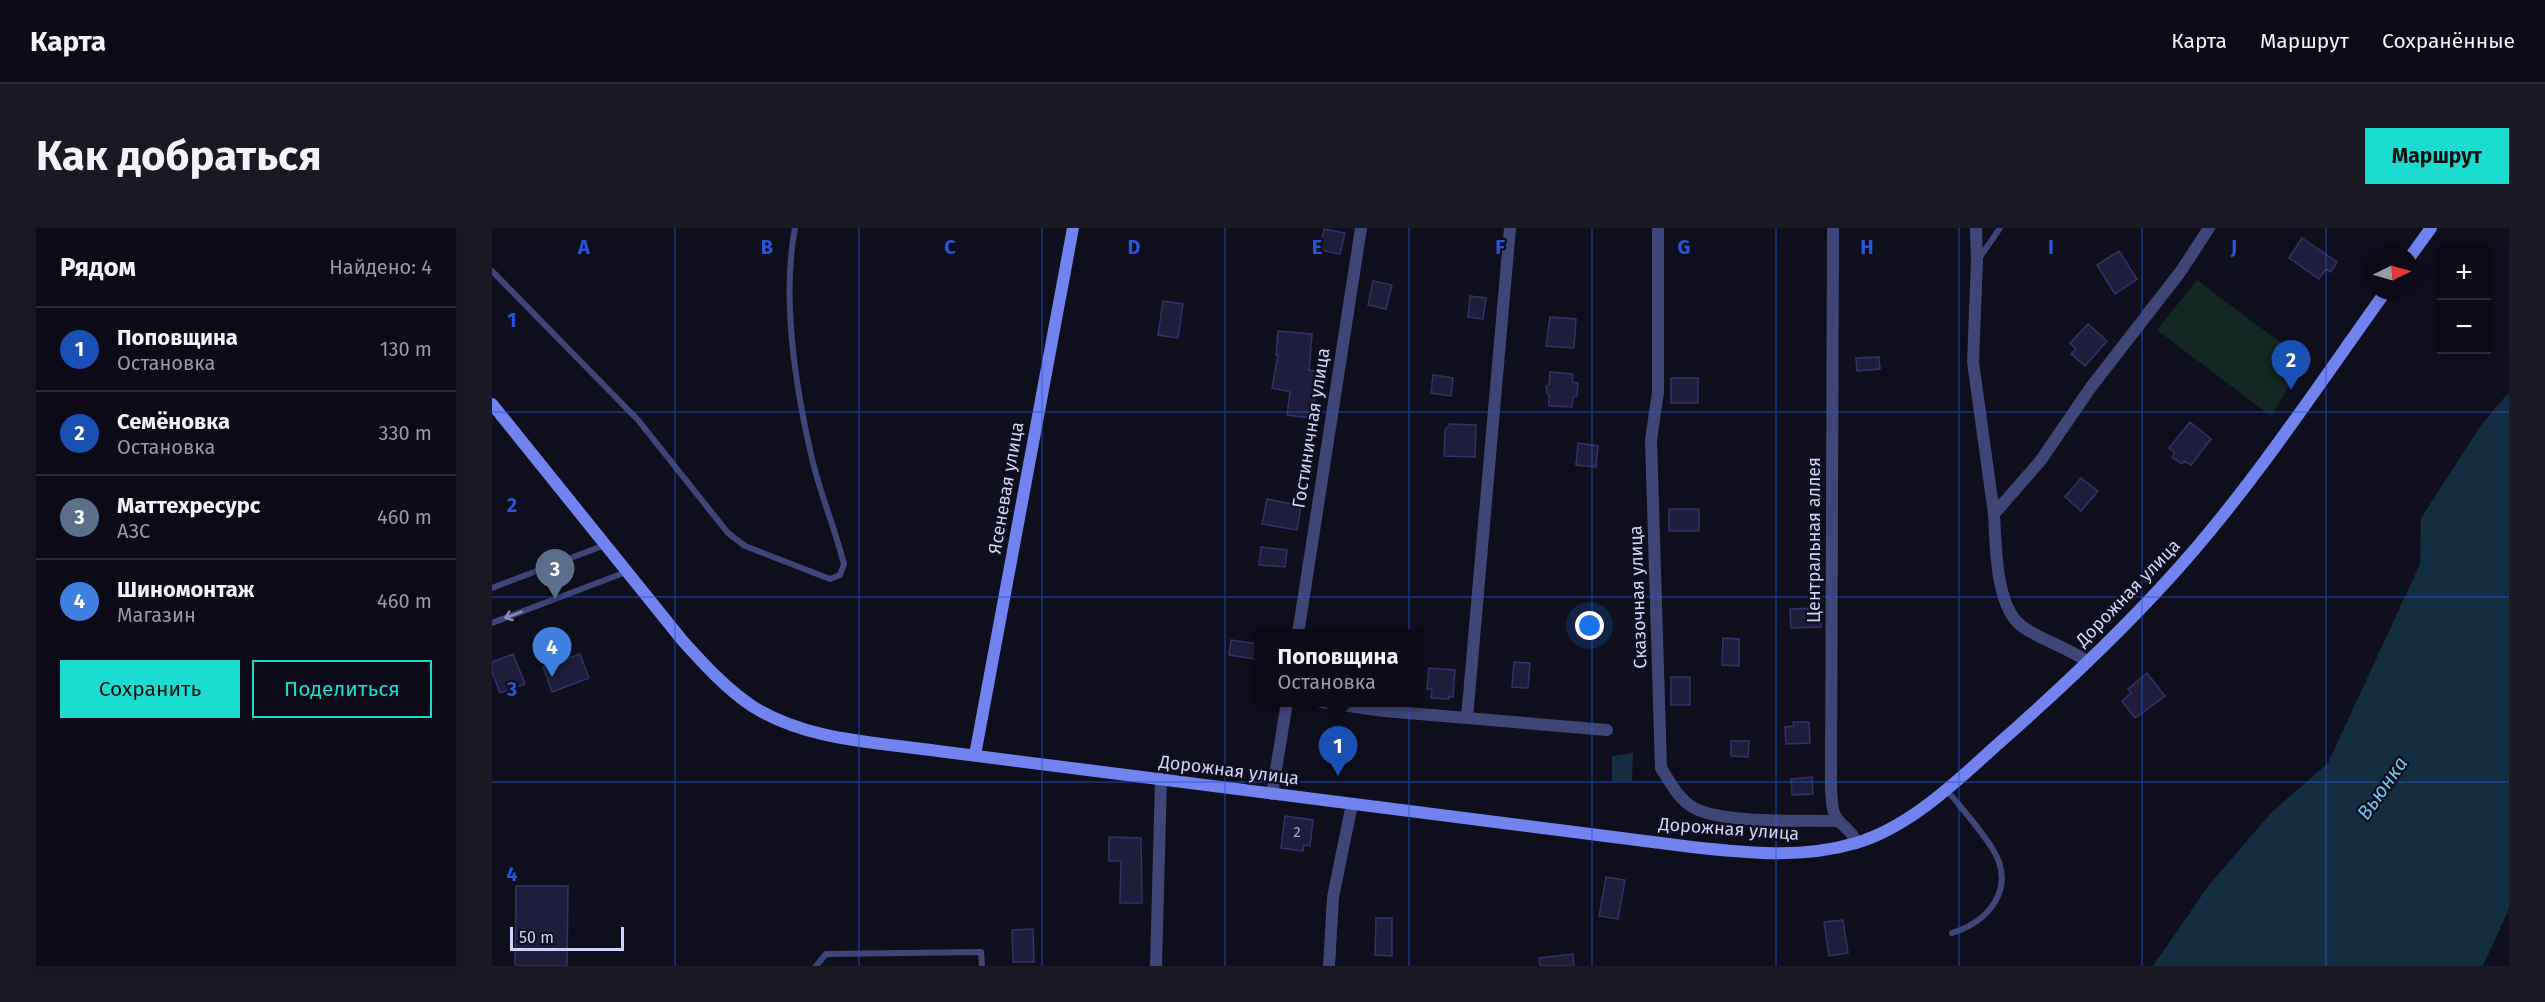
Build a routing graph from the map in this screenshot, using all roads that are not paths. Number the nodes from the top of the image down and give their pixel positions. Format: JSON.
{"nodes":[{"id":1,"x":795,"y":228,"type":"edge"},
{"id":2,"x":1073,"y":228,"type":"edge"},
{"id":3,"x":1361,"y":228,"type":"edge"},
{"id":4,"x":1510,"y":228,"type":"edge"},
{"id":5,"x":1658,"y":228,"type":"edge"},
{"id":6,"x":1833,"y":228,"type":"edge"},
{"id":7,"x":1977,"y":228,"type":"edge"},
{"id":8,"x":2000,"y":228,"type":"edge"},
{"id":9,"x":2209,"y":228,"type":"edge"},
{"id":10,"x":2431,"y":228,"type":"edge"},
{"id":11,"x":2418,"y":246,"type":"edge"},
{"id":12,"x":1977,"y":261,"type":"junction"},
{"id":13,"x":492,"y":271,"type":"edge"},
{"id":14,"x":2379,"y":300,"type":"edge"},
{"id":15,"x":492,"y":404,"type":"edge"},
{"id":16,"x":1994,"y":514,"type":"junction"},
{"id":17,"x":605,"y":544,"type":"junction"},
{"id":18,"x":627,"y":572,"type":"junction"},
{"id":19,"x":492,"y":588,"type":"edge"},
{"id":20,"x":492,"y":623,"type":"edge"},
{"id":21,"x":1299,"y":629,"type":"edge"},
{"id":22,"x":2088,"y":662,"type":"junction"},
{"id":23,"x":1286,"y":707,"type":"edge"},
{"id":24,"x":1367,"y":707,"type":"edge"},
{"id":25,"x":1467,"y":718,"type":"junction"},
{"id":26,"x":1607,"y":730,"type":"dead end"},
{"id":27,"x":975,"y":755,"type":"junction"},
{"id":28,"x":1161,"y":779,"type":"junction"},
{"id":29,"x":1946,"y":789,"type":"junction"},
{"id":30,"x":1272,"y":794,"type":"junction"},
{"id":31,"x":1352,"y":804,"type":"junction"},
{"id":32,"x":1839,"y":821,"type":"junction"},
{"id":33,"x":1856,"y":843,"type":"junction"},
{"id":34,"x":1952,"y":933,"type":"dead end"},
{"id":35,"x":816,"y":966,"type":"edge"},
{"id":36,"x":982,"y":966,"type":"edge"},
{"id":37,"x":1156,"y":966,"type":"edge"},
{"id":38,"x":1329,"y":966,"type":"edge"}],
"edges":[{"from":1,"to":13,"type":"lane"},
{"from":2,"to":27,"type":"main road","name":"Ясеневая улица"},
{"from":3,"to":21,"type":"street","name":"Гостиничная улица"},
{"from":4,"to":25,"type":"street"},
{"from":5,"to":32,"type":"street","name":"Сказочная улица"},
{"from":6,"to":32,"type":"street","name":"Центральная аллея"},
{"from":7,"to":12,"type":"street"},
{"from":8,"to":12,"type":"lane"},
{"from":9,"to":16,"type":"street"},
{"from":10,"to":11,"type":"main road"},
{"from":12,"to":16,"type":"street"},
{"from":14,"to":22,"type":"main road","name":"Дорожная улица"},
{"from":15,"to":17,"type":"main road","name":"Дорожная улица"},
{"from":16,"to":22,"type":"street"},
{"from":17,"to":18,"type":"main road","name":"Дорожная улица"},
{"from":17,"to":19,"type":"lane"},
{"from":18,"to":20,"type":"lane","one_way":true},
{"from":18,"to":27,"type":"main road","name":"Дорожная улица"},
{"from":22,"to":29,"type":"main road","name":"Дорожная улица"},
{"from":23,"to":30,"type":"street"},
{"from":24,"to":25,"type":"street"},
{"from":25,"to":26,"type":"street"},
{"from":27,"to":28,"type":"main road","name":"Дорожная улица"},
{"from":28,"to":30,"type":"main road","name":"Дорожная улица"},
{"from":28,"to":37,"type":"street"},
{"from":29,"to":33,"type":"main road","name":"Дорожная улица"},
{"from":29,"to":34,"type":"lane"},
{"from":30,"to":31,"type":"main road","name":"Дорожная улица"},
{"from":31,"to":33,"type":"main road","name":"Дорожная улица"},
{"from":31,"to":38,"type":"street"},
{"from":32,"to":33,"type":"street","name":"Центральная аллея"},
{"from":35,"to":36,"type":"lane"}]}
